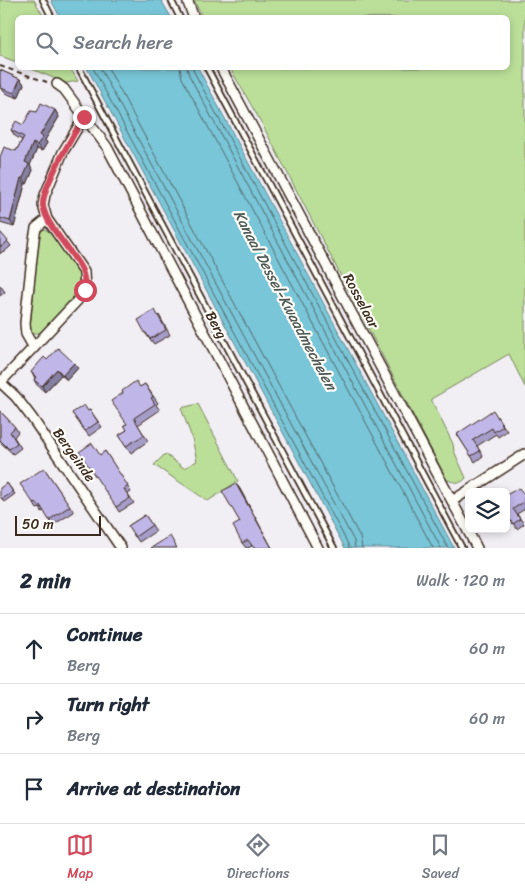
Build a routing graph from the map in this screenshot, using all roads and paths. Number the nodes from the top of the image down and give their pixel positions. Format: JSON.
{"nodes":[{"id":1,"x":43,"y":0,"type":"edge"},
{"id":2,"x":171,"y":0,"type":"edge"},
{"id":3,"x":187,"y":0,"type":"edge"},
{"id":4,"x":50,"y":15,"type":"edge"},
{"id":5,"x":178,"y":15,"type":"edge"},
{"id":6,"x":193,"y":15,"type":"edge"},
{"id":7,"x":0,"y":66,"type":"edge"},
{"id":8,"x":80,"y":70,"type":"edge"},
{"id":9,"x":207,"y":70,"type":"edge"},
{"id":10,"x":222,"y":70,"type":"edge"},
{"id":11,"x":57,"y":84,"type":"joint"},
{"id":12,"x":84,"y":117,"type":"junction"},
{"id":13,"x":47,"y":219,"type":"junction"},
{"id":14,"x":34,"y":348,"type":"junction"},
{"id":15,"x":0,"y":383,"type":"edge"},
{"id":16,"x":525,"y":454,"type":"edge"},
{"id":17,"x":452,"y":501,"type":"junction"},
{"id":18,"x":120,"y":548,"type":"edge"},
{"id":19,"x":318,"y":548,"type":"edge"},
{"id":20,"x":334,"y":548,"type":"edge"},
{"id":21,"x":462,"y":548,"type":"edge"},
{"id":22,"x":477,"y":548,"type":"edge"}],
"edges":[{"from":1,"to":4,"type":"lane"},
{"from":2,"to":5,"type":"lane"},
{"from":3,"to":6,"type":"street"},
{"from":7,"to":11,"type":"path"},
{"from":8,"to":20,"type":"lane"},
{"from":9,"to":21,"type":"lane"},
{"from":10,"to":17,"type":"street","name":"Rosselaar"},
{"from":11,"to":12,"type":"street","name":"Berg"},
{"from":12,"to":13,"type":"street"},
{"from":12,"to":19,"type":"street","name":"Berg"},
{"from":13,"to":14,"type":"street"},
{"from":13,"to":14,"type":"street"},
{"from":14,"to":15,"type":"street"},
{"from":15,"to":18,"type":"street","name":"Bergeinde"},
{"from":16,"to":17,"type":"street"},
{"from":17,"to":22,"type":"street","name":"Rosselaar"}]}
